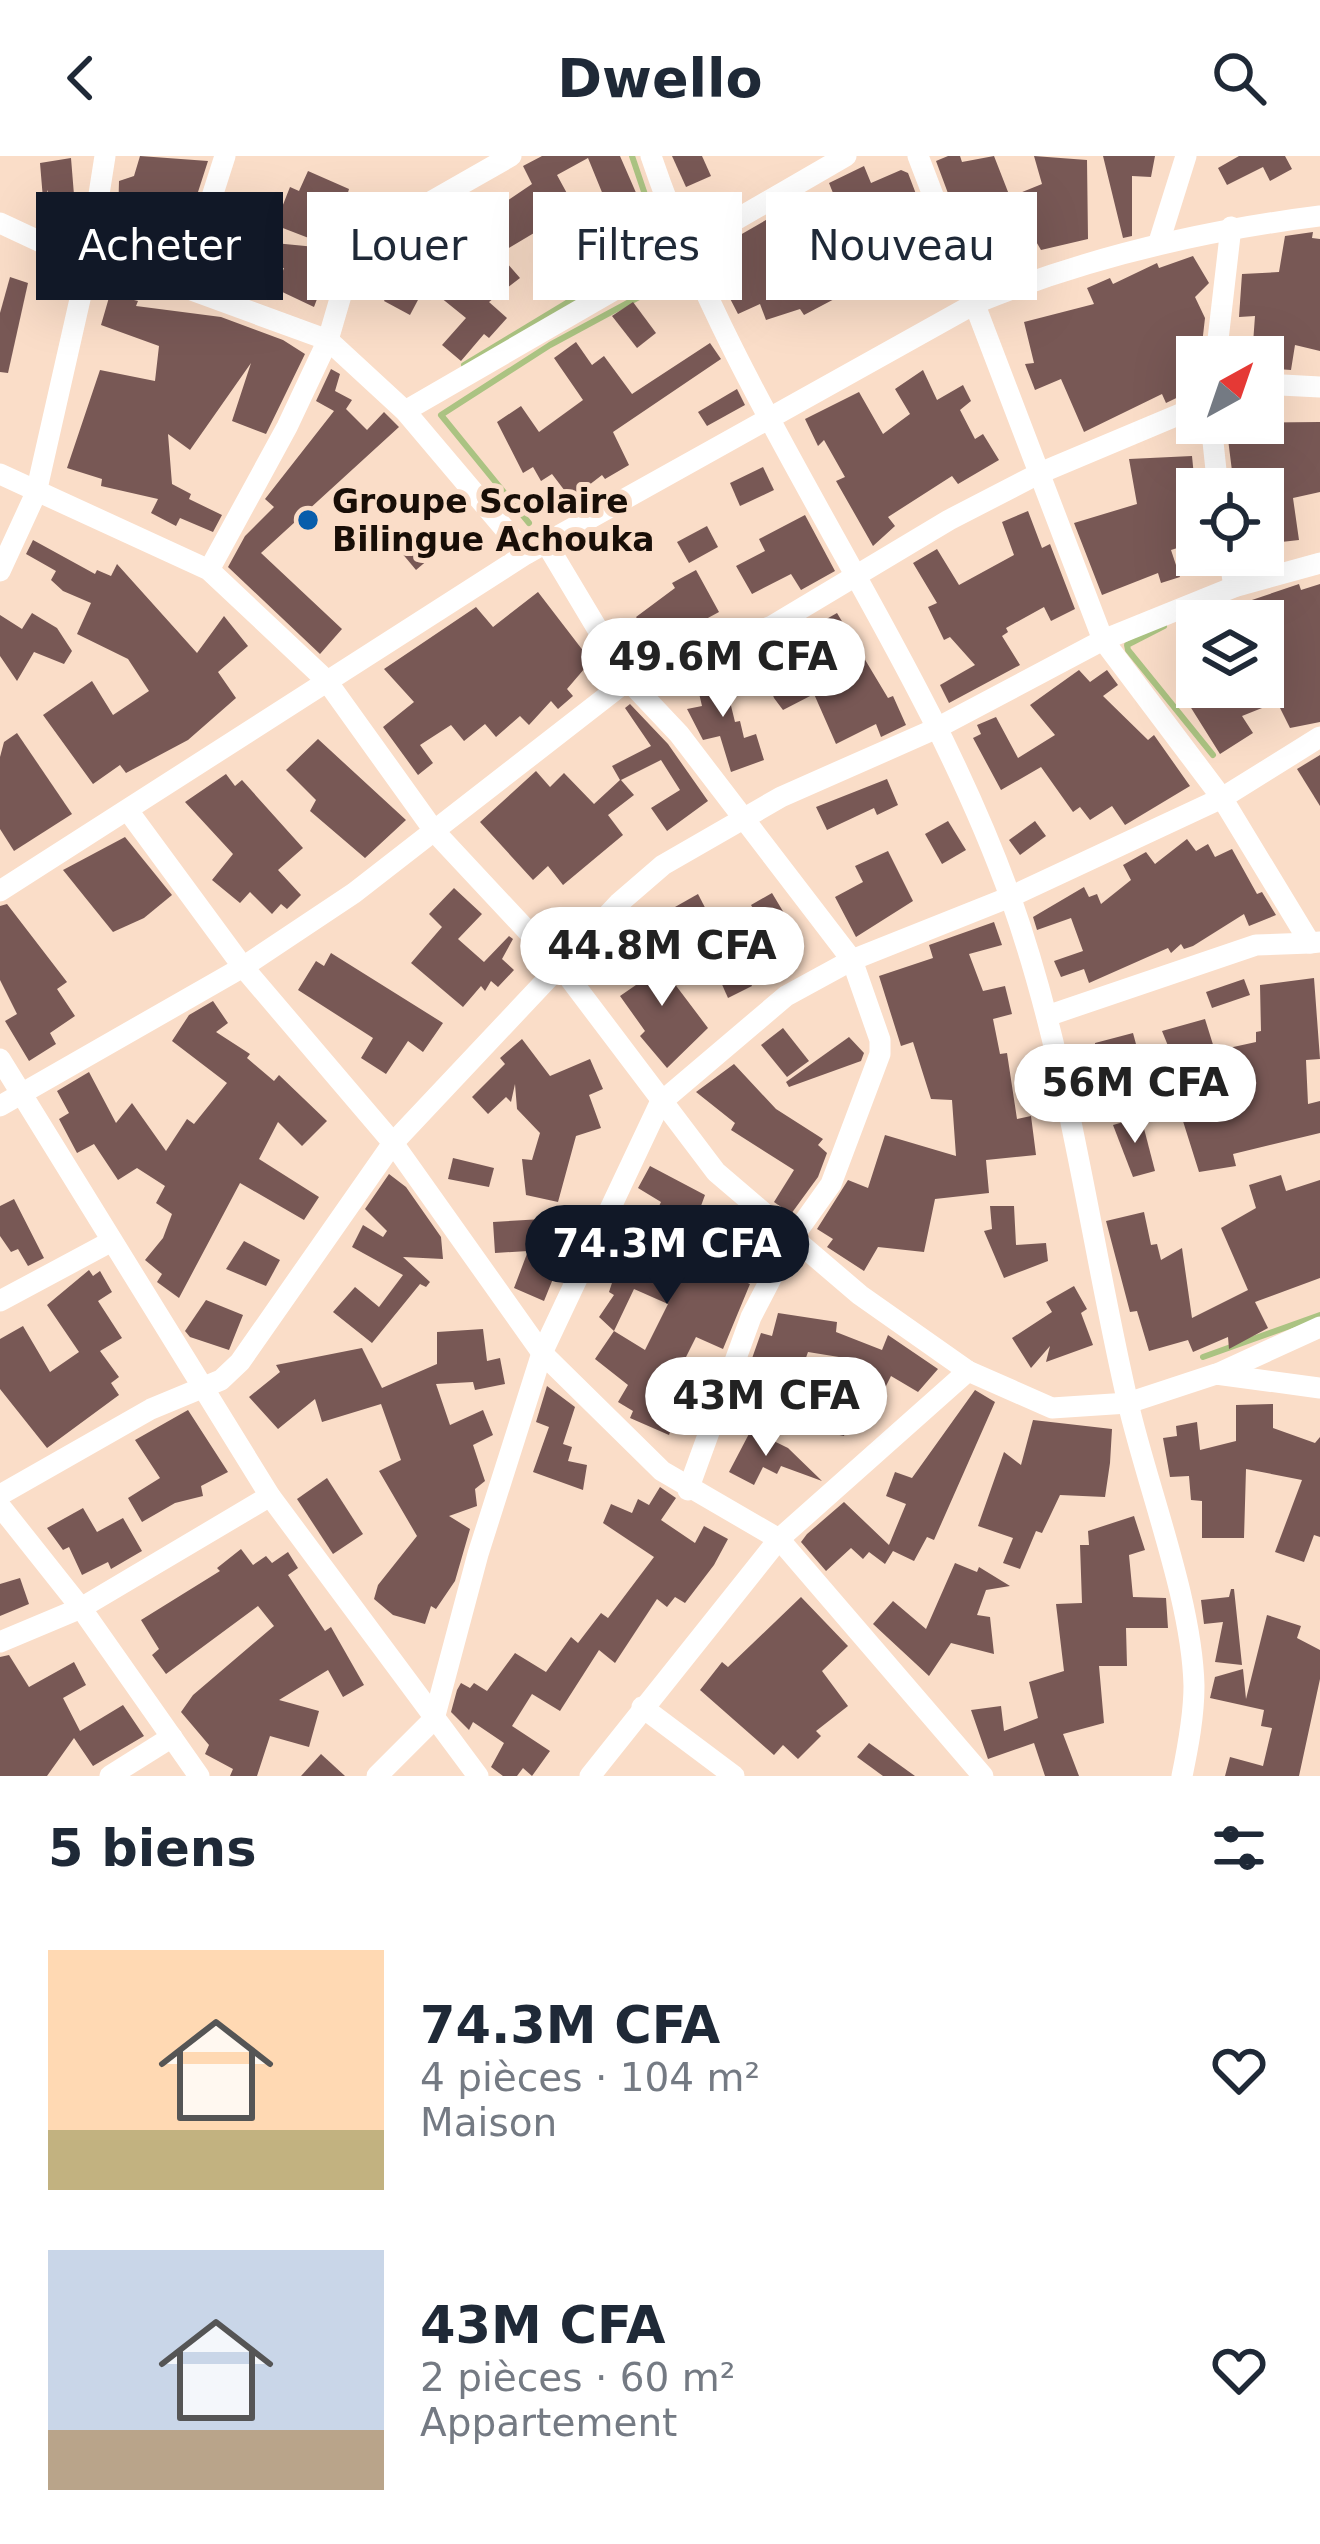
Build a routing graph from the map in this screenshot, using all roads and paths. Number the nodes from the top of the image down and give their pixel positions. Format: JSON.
{"nodes":[{"id":1,"x":105,"y":156,"type":"edge"},
{"id":2,"x":225,"y":156,"type":"edge"},
{"id":3,"x":511,"y":156,"type":"edge"},
{"id":4,"x":651,"y":156,"type":"edge"},
{"id":5,"x":846,"y":156,"type":"edge"},
{"id":6,"x":918,"y":156,"type":"edge"},
{"id":7,"x":1186,"y":156,"type":"edge"},
{"id":8,"x":99,"y":192,"type":"edge"},
{"id":9,"x":213,"y":192,"type":"edge"},
{"id":10,"x":663,"y":192,"type":"edge"},
{"id":11,"x":742,"y":213,"type":"edge"},
{"id":12,"x":1320,"y":216,"type":"edge"},
{"id":13,"x":0,"y":223,"type":"edge"},
{"id":14,"x":1231,"y":227,"type":"junction"},
{"id":15,"x":36,"y":240,"type":"edge"},
{"id":16,"x":1160,"y":242,"type":"junction"},
{"id":17,"x":80,"y":300,"type":"edge"},
{"id":18,"x":221,"y":300,"type":"edge"},
{"id":19,"x":591,"y":300,"type":"edge"},
{"id":20,"x":709,"y":300,"type":"edge"},
{"id":21,"x":976,"y":303,"type":"junction"},
{"id":22,"x":1218,"y":336,"type":"edge"},
{"id":23,"x":328,"y":340,"type":"junction"},
{"id":24,"x":1284,"y":385,"type":"edge"},
{"id":25,"x":1320,"y":387,"type":"edge"},
{"id":26,"x":405,"y":411,"type":"junction"},
{"id":27,"x":1176,"y":415,"type":"edge"},
{"id":28,"x":772,"y":421,"type":"junction"},
{"id":29,"x":1040,"y":473,"type":"junction"},
{"id":30,"x":0,"y":474,"type":"edge"},
{"id":31,"x":36,"y":493,"type":"junction"},
{"id":32,"x":536,"y":549,"type":"junction"},
{"id":33,"x":1320,"y":562,"type":"edge"},
{"id":34,"x":209,"y":570,"type":"junction"},
{"id":35,"x":0,"y":572,"type":"edge"},
{"id":36,"x":1232,"y":576,"type":"edge"},
{"id":37,"x":856,"y":579,"type":"junction"},
{"id":38,"x":1234,"y":587,"type":"junction"},
{"id":39,"x":1103,"y":640,"type":"junction"},
{"id":40,"x":326,"y":680,"type":"junction"},
{"id":41,"x":628,"y":680,"type":"junction"},
{"id":42,"x":935,"y":729,"type":"junction"},
{"id":43,"x":1320,"y":737,"type":"edge"},
{"id":44,"x":1222,"y":798,"type":"junction"},
{"id":45,"x":129,"y":812,"type":"junction"},
{"id":46,"x":743,"y":818,"type":"junction"},
{"id":47,"x":435,"y":832,"type":"junction"},
{"id":48,"x":0,"y":891,"type":"edge"},
{"id":49,"x":1010,"y":897,"type":"junction"},
{"id":50,"x":1315,"y":943,"type":"edge"},
{"id":51,"x":852,"y":959,"type":"junction"},
{"id":52,"x":244,"y":967,"type":"junction"},
{"id":53,"x":561,"y":967,"type":"junction"},
{"id":54,"x":1046,"y":1016,"type":"junction"},
{"id":55,"x":0,"y":1059,"type":"edge"},
{"id":56,"x":21,"y":1095,"type":"junction"},
{"id":57,"x":660,"y":1103,"type":"junction"},
{"id":58,"x":0,"y":1106,"type":"edge"},
{"id":59,"x":393,"y":1143,"type":"junction"},
{"id":60,"x":791,"y":1240,"type":"junction"},
{"id":61,"x":110,"y":1242,"type":"junction"},
{"id":62,"x":0,"y":1301,"type":"edge"},
{"id":63,"x":1320,"y":1327,"type":"edge"},
{"id":64,"x":542,"y":1353,"type":"junction"},
{"id":65,"x":968,"y":1371,"type":"junction"},
{"id":66,"x":1216,"y":1374,"type":"junction"},
{"id":67,"x":198,"y":1387,"type":"junction"},
{"id":68,"x":1320,"y":1388,"type":"edge"},
{"id":69,"x":1128,"y":1402,"type":"junction"},
{"id":70,"x":688,"y":1490,"type":"junction"},
{"id":71,"x":0,"y":1495,"type":"edge"},
{"id":72,"x":270,"y":1496,"type":"junction"},
{"id":73,"x":0,"y":1506,"type":"edge"},
{"id":74,"x":779,"y":1539,"type":"junction"},
{"id":75,"x":81,"y":1608,"type":"junction"},
{"id":76,"x":0,"y":1642,"type":"edge"},
{"id":77,"x":642,"y":1707,"type":"junction"},
{"id":78,"x":434,"y":1719,"type":"junction"},
{"id":79,"x":172,"y":1737,"type":"junction"},
{"id":80,"x":110,"y":1776,"type":"edge"},
{"id":81,"x":199,"y":1776,"type":"edge"},
{"id":82,"x":377,"y":1776,"type":"edge"},
{"id":83,"x":478,"y":1776,"type":"edge"},
{"id":84,"x":590,"y":1776,"type":"edge"},
{"id":85,"x":734,"y":1776,"type":"edge"},
{"id":86,"x":983,"y":1776,"type":"edge"},
{"id":87,"x":1182,"y":1776,"type":"edge"}],
"edges":[{"from":1,"to":8,"type":"street"},
{"from":2,"to":9,"type":"street"},
{"from":3,"to":23,"type":"street"},
{"from":4,"to":10,"type":"street"},
{"from":5,"to":11,"type":"street"},
{"from":6,"to":21,"type":"street"},
{"from":7,"to":16,"type":"street"},
{"from":12,"to":14,"type":"street"},
{"from":13,"to":15,"type":"street"},
{"from":14,"to":16,"type":"street"},
{"from":14,"to":22,"type":"street"},
{"from":16,"to":21,"type":"street"},
{"from":17,"to":31,"type":"street"},
{"from":18,"to":23,"type":"street"},
{"from":19,"to":26,"type":"street"},
{"from":20,"to":28,"type":"street"},
{"from":21,"to":28,"type":"street"},
{"from":21,"to":29,"type":"street"},
{"from":23,"to":26,"type":"street"},
{"from":23,"to":34,"type":"street"},
{"from":24,"to":25,"type":"street"},
{"from":26,"to":32,"type":"street"},
{"from":27,"to":29,"type":"street"},
{"from":28,"to":32,"type":"street"},
{"from":28,"to":37,"type":"street"},
{"from":29,"to":37,"type":"street"},
{"from":29,"to":39,"type":"street"},
{"from":30,"to":31,"type":"street"},
{"from":31,"to":34,"type":"street"},
{"from":31,"to":35,"type":"street"},
{"from":32,"to":40,"type":"street"},
{"from":32,"to":41,"type":"street"},
{"from":33,"to":38,"type":"street"},
{"from":34,"to":40,"type":"street"},
{"from":36,"to":38,"type":"street"},
{"from":37,"to":41,"type":"street"},
{"from":37,"to":42,"type":"street"},
{"from":38,"to":39,"type":"street"},
{"from":39,"to":42,"type":"street"},
{"from":39,"to":44,"type":"street"},
{"from":40,"to":45,"type":"street"},
{"from":40,"to":47,"type":"street"},
{"from":41,"to":46,"type":"street"},
{"from":41,"to":47,"type":"street"},
{"from":42,"to":46,"type":"street"},
{"from":42,"to":49,"type":"street"},
{"from":43,"to":44,"type":"street"},
{"from":44,"to":49,"type":"street"},
{"from":44,"to":50,"type":"street"},
{"from":45,"to":48,"type":"street"},
{"from":45,"to":52,"type":"street"},
{"from":46,"to":51,"type":"street"},
{"from":46,"to":53,"type":"street"},
{"from":47,"to":52,"type":"street"},
{"from":47,"to":53,"type":"street"},
{"from":49,"to":51,"type":"street"},
{"from":49,"to":54,"type":"street"},
{"from":50,"to":54,"type":"street"},
{"from":51,"to":57,"type":"street"},
{"from":51,"to":60,"type":"street"},
{"from":52,"to":56,"type":"street"},
{"from":52,"to":59,"type":"street"},
{"from":53,"to":57,"type":"street"},
{"from":53,"to":59,"type":"street"},
{"from":54,"to":69,"type":"street"},
{"from":55,"to":56,"type":"street"},
{"from":56,"to":58,"type":"street"},
{"from":56,"to":61,"type":"street"},
{"from":57,"to":60,"type":"street"},
{"from":57,"to":64,"type":"street"},
{"from":59,"to":64,"type":"street"},
{"from":59,"to":67,"type":"street"},
{"from":60,"to":65,"type":"street"},
{"from":60,"to":70,"type":"street"},
{"from":61,"to":62,"type":"street"},
{"from":61,"to":67,"type":"street"},
{"from":63,"to":66,"type":"street"},
{"from":64,"to":70,"type":"street"},
{"from":64,"to":78,"type":"street"},
{"from":65,"to":69,"type":"street"},
{"from":65,"to":74,"type":"street"},
{"from":66,"to":68,"type":"street"},
{"from":66,"to":69,"type":"street"},
{"from":67,"to":71,"type":"street"},
{"from":67,"to":72,"type":"street"},
{"from":69,"to":87,"type":"street"},
{"from":70,"to":74,"type":"street"},
{"from":72,"to":75,"type":"street"},
{"from":72,"to":78,"type":"street"},
{"from":73,"to":75,"type":"street"},
{"from":74,"to":77,"type":"street"},
{"from":74,"to":86,"type":"street"},
{"from":75,"to":76,"type":"street"},
{"from":75,"to":79,"type":"street"},
{"from":77,"to":84,"type":"street"},
{"from":77,"to":85,"type":"street"},
{"from":78,"to":82,"type":"street"},
{"from":78,"to":83,"type":"street"},
{"from":79,"to":80,"type":"street"},
{"from":79,"to":81,"type":"street"}]}
